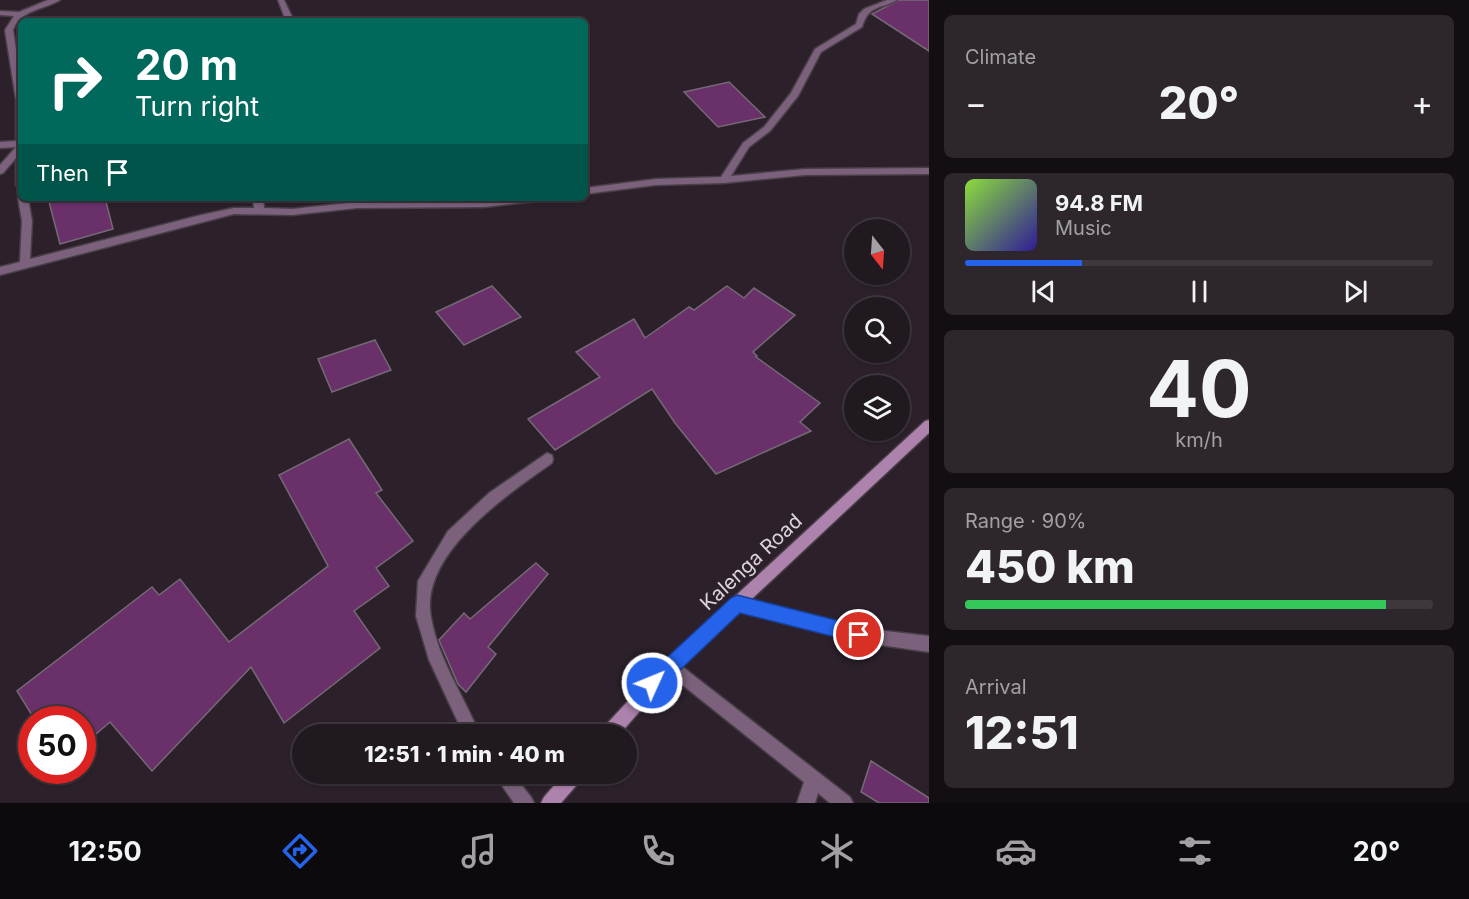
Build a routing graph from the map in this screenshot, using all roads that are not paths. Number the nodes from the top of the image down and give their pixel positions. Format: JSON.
{"nodes":[{"id":1,"x":57,"y":0,"type":"edge"},
{"id":2,"x":281,"y":0,"type":"edge"},
{"id":3,"x":894,"y":0,"type":"edge"},
{"id":4,"x":0,"y":13,"type":"edge"},
{"id":5,"x":21,"y":14,"type":"junction"},
{"id":6,"x":289,"y":18,"type":"edge"},
{"id":7,"x":18,"y":87,"type":"edge"},
{"id":8,"x":0,"y":145,"type":"edge"},
{"id":9,"x":18,"y":146,"type":"edge"},
{"id":10,"x":18,"y":147,"type":"edge"},
{"id":11,"x":0,"y":171,"type":"edge"},
{"id":12,"x":929,"y":171,"type":"edge"},
{"id":13,"x":724,"y":180,"type":"junction"},
{"id":14,"x":588,"y":191,"type":"edge"},
{"id":15,"x":24,"y":201,"type":"edge"},
{"id":16,"x":258,"y":201,"type":"edge"},
{"id":17,"x":510,"y":201,"type":"edge"},
{"id":18,"x":259,"y":210,"type":"junction"},
{"id":19,"x":25,"y":265,"type":"junction"},
{"id":20,"x":0,"y":271,"type":"edge"},
{"id":21,"x":929,"y":426,"type":"edge"},
{"id":22,"x":547,"y":459,"type":"dead end"},
{"id":23,"x":737,"y":604,"type":"junction"},
{"id":24,"x":929,"y":644,"type":"edge"},
{"id":25,"x":670,"y":666,"type":"junction"},
{"id":26,"x":467,"y":724,"type":"edge"},
{"id":27,"x":618,"y":724,"type":"edge"},
{"id":28,"x":814,"y":779,"type":"junction"},
{"id":29,"x":510,"y":784,"type":"edge"},
{"id":30,"x":566,"y":784,"type":"edge"},
{"id":31,"x":525,"y":803,"type":"edge"},
{"id":32,"x":550,"y":803,"type":"edge"},
{"id":33,"x":806,"y":803,"type":"edge"},
{"id":34,"x":844,"y":803,"type":"edge"}],
"edges":[{"from":1,"to":5,"type":"street"},
{"from":2,"to":6,"type":"street"},
{"from":3,"to":13,"type":"street"},
{"from":4,"to":5,"type":"street"},
{"from":5,"to":7,"type":"street"},
{"from":8,"to":9,"type":"street"},
{"from":10,"to":11,"type":"street"},
{"from":12,"to":13,"type":"street"},
{"from":13,"to":14,"type":"street"},
{"from":15,"to":19,"type":"street"},
{"from":16,"to":18,"type":"street"},
{"from":17,"to":18,"type":"street"},
{"from":18,"to":19,"type":"street"},
{"from":19,"to":20,"type":"street"},
{"from":21,"to":23,"type":"main road","name":"Kalenga Road"},
{"from":22,"to":26,"type":"street"},
{"from":23,"to":24,"type":"street"},
{"from":23,"to":25,"type":"main road","name":"Kalenga Road"},
{"from":25,"to":27,"type":"main road","name":"Kalenga Road"},
{"from":25,"to":28,"type":"street"},
{"from":28,"to":33,"type":"street"},
{"from":28,"to":34,"type":"street"},
{"from":29,"to":31,"type":"street"},
{"from":30,"to":32,"type":"main road"}]}
